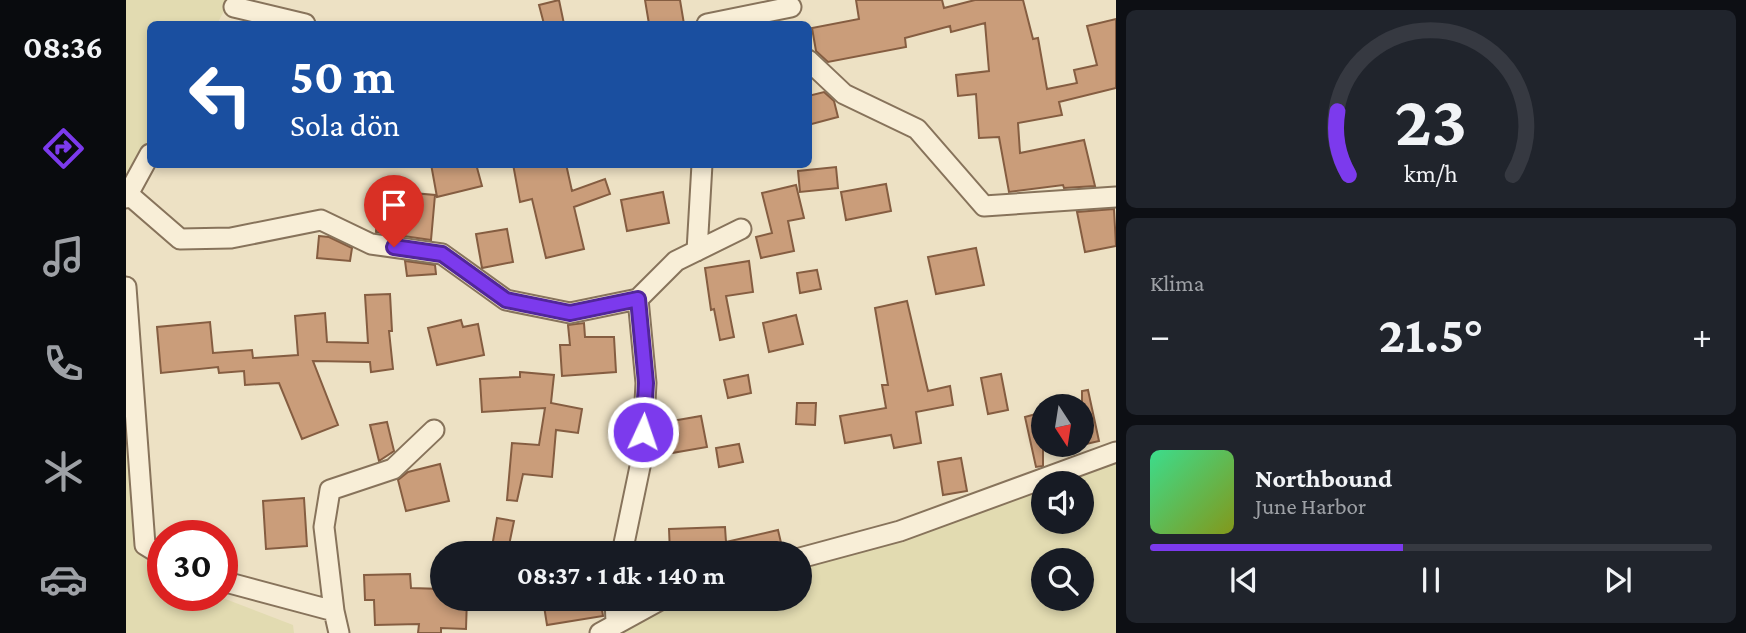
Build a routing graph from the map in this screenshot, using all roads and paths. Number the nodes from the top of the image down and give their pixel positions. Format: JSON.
{"nodes":[{"id":1,"x":236,"y":3,"type":"edge"},
{"id":2,"x":791,"y":10,"type":"edge"},
{"id":3,"x":225,"y":21,"type":"edge"},
{"id":4,"x":295,"y":21,"type":"edge"},
{"id":5,"x":725,"y":21,"type":"edge"},
{"id":6,"x":812,"y":64,"type":"edge"},
{"id":7,"x":147,"y":159,"type":"edge"},
{"id":8,"x":702,"y":168,"type":"edge"},
{"id":9,"x":127,"y":196,"type":"edge"},
{"id":10,"x":1116,"y":197,"type":"edge"},
{"id":11,"x":741,"y":229,"type":"dead end"},
{"id":12,"x":697,"y":251,"type":"junction"},
{"id":13,"x":126,"y":287,"type":"edge"},
{"id":14,"x":638,"y":299,"type":"junction"},
{"id":15,"x":434,"y":430,"type":"dead end"},
{"id":16,"x":1116,"y":453,"type":"edge"},
{"id":17,"x":624,"y":541,"type":"edge"},
{"id":18,"x":147,"y":546,"type":"edge"},
{"id":19,"x":812,"y":555,"type":"edge"},
{"id":20,"x":238,"y":585,"type":"edge"},
{"id":21,"x":334,"y":611,"type":"junction"},
{"id":22,"x":640,"y":611,"type":"edge"},
{"id":23,"x":608,"y":628,"type":"edge"},
{"id":24,"x":339,"y":633,"type":"edge"}],
"edges":[{"from":1,"to":3,"type":"street"},
{"from":1,"to":4,"type":"street"},
{"from":2,"to":5,"type":"street"},
{"from":6,"to":10,"type":"street"},
{"from":7,"to":9,"type":"street"},
{"from":8,"to":12,"type":"street"},
{"from":9,"to":14,"type":"street"},
{"from":11,"to":12,"type":"street"},
{"from":12,"to":14,"type":"street"},
{"from":13,"to":18,"type":"street"},
{"from":14,"to":17,"type":"street"},
{"from":15,"to":21,"type":"street"},
{"from":16,"to":19,"type":"street"},
{"from":20,"to":21,"type":"street"},
{"from":21,"to":24,"type":"street"},
{"from":22,"to":23,"type":"street"}]}
